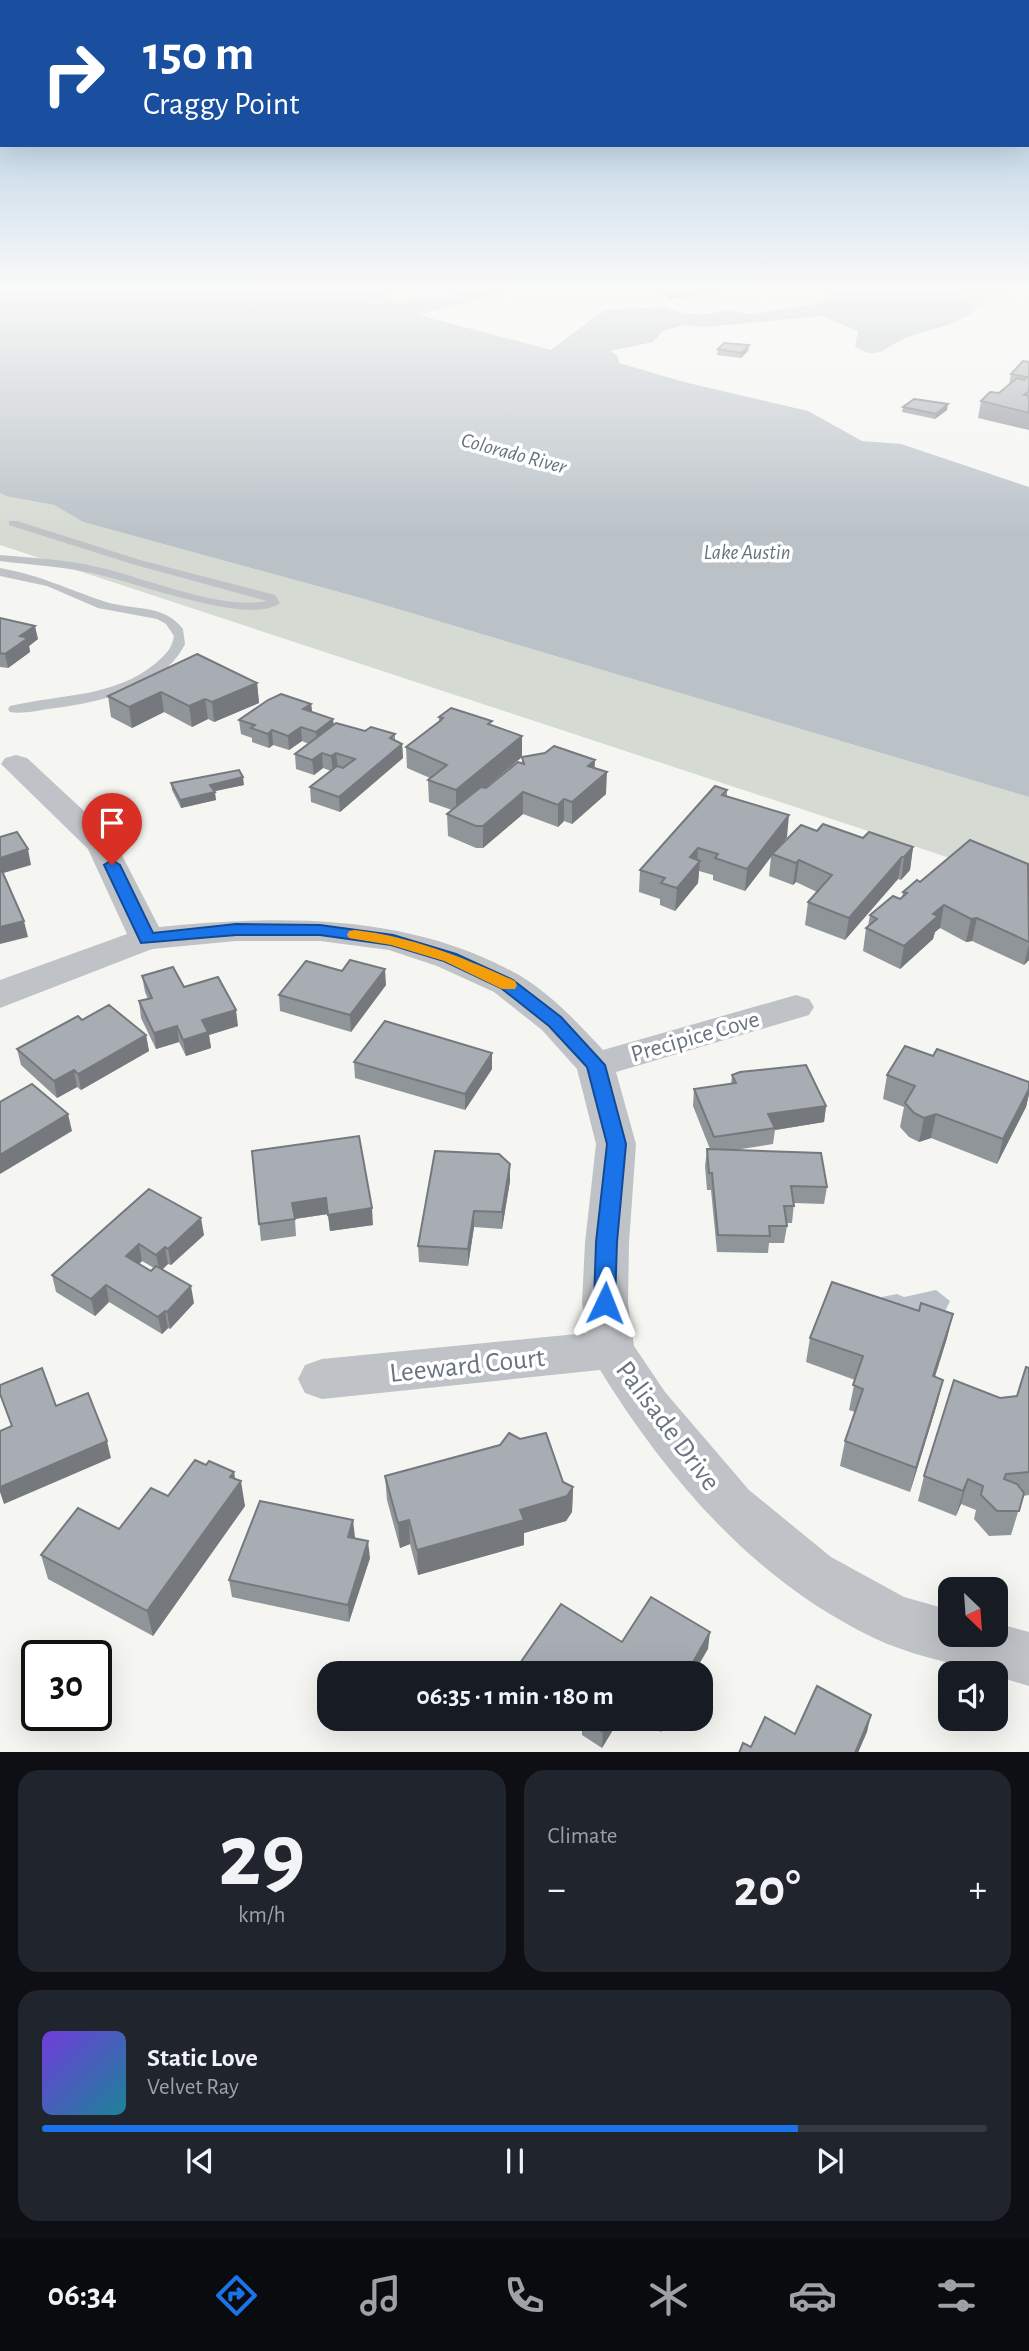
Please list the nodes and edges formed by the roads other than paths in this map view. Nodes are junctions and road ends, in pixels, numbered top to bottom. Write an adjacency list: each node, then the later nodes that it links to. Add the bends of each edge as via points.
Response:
1 (13, 523): 2 (lane, via 136,562 250,591 274,603 232,605 94,569)
2 (0, 558)
3 (0, 572): 4 (lane, via 64,588 103,606 149,613 178,629 181,640 161,666 112,691 64,704)
4 (15, 709)
5 (16, 764): 6 (street, via 102,845)
6 (147, 939): 7 (street, Palisade Drive); 9 (street, Palisade Drive, via 236,930 320,930 393,940 450,958 507,984 555,1021)
7 (0, 996)
8 (796, 1007): 9 (street, Precipice Cove)
9 (595, 1065): 10 (street, Palisade Drive, via 616,1144 605,1303)
10 (612, 1350): 11 (street, Leeward Court); 12 (street, Palisade Drive, via 649,1406 731,1506 812,1574 893,1620)
11 (323, 1379)
12 (1029, 1659)

